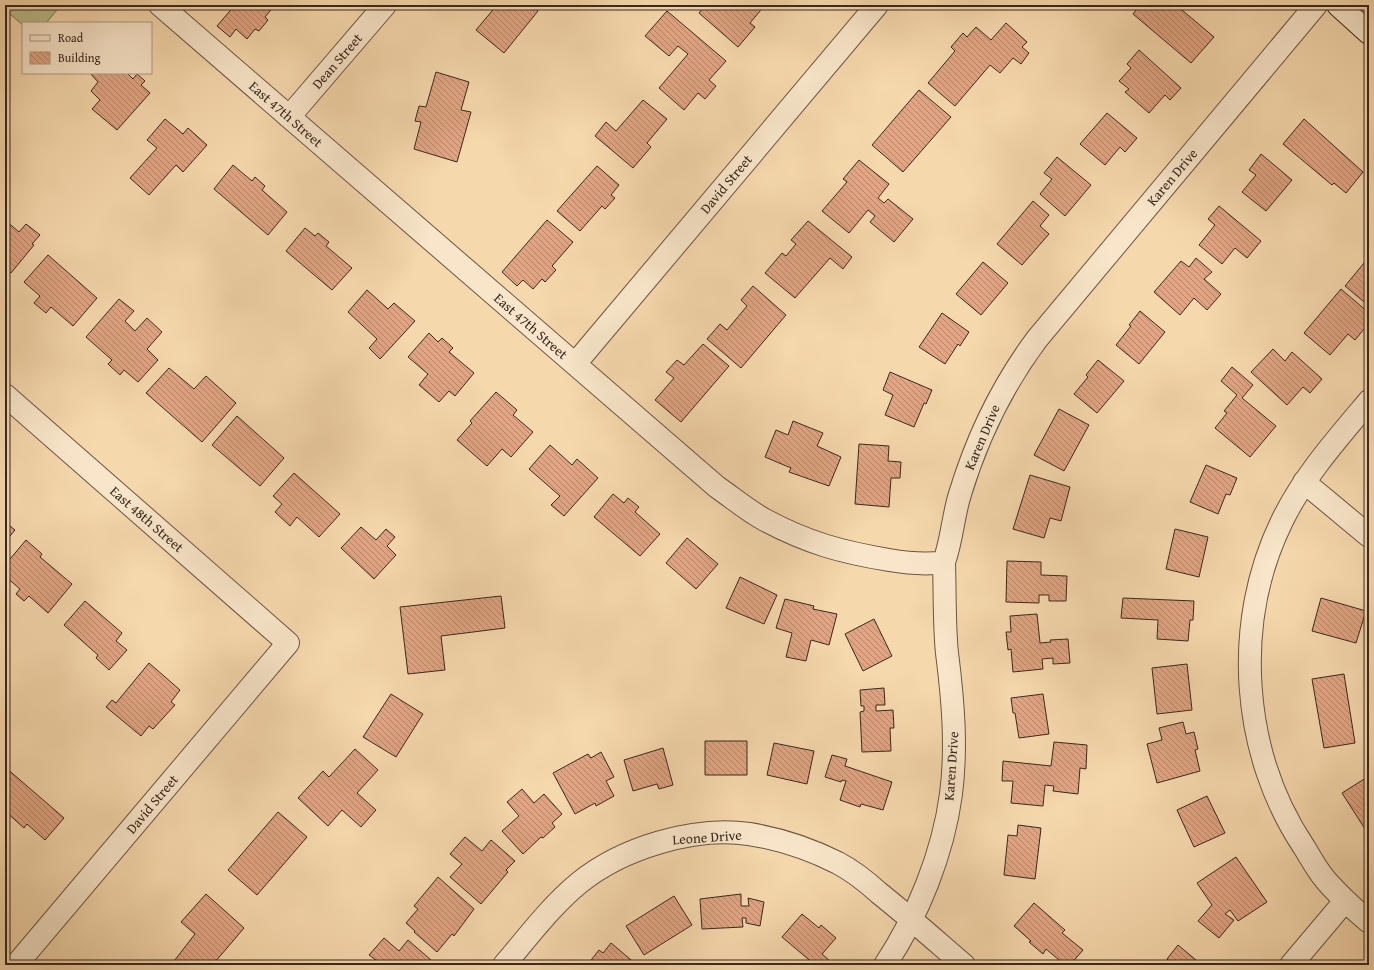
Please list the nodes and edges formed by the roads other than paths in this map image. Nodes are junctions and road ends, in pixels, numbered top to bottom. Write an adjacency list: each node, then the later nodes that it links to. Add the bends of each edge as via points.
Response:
1 (160, 5): 7 (street, East 47th Street)
2 (385, 5): 7 (street, Dean Street)
3 (877, 5): 8 (street, David Street)
4 (1316, 5): 13 (street, Karen Drive, via 1051,322 1017,368 989,418 970,461 956,506)
5 (1338, 5): 6 (street)
6 (1369, 33)
7 (289, 117): 8 (street, East 47th Street)
8 (575, 364): 13 (street, East 47th Street, via 717,487 765,520 818,545 853,554 899,562)
9 (5, 395): 14 (street, East 48th Street)
10 (1369, 401): 11 (street)
11 (1304, 482): 12 (street); 15 (street, via 1282,522 1260,586 1251,632 1251,688 1256,733 1277,798 1297,838 1322,876)
12 (1369, 536)
13 (944, 562): 16 (street, Karen Drive, via 947,652 954,723 951,795 939,849)
14 (288, 643): 19 (street, David Street)
15 (1345, 901): 17 (street); 23 (street)
16 (911, 918): 20 (street, Leone Drive, via 858,876 806,848 749,834 684,836 640,849 609,863 586,878 554,906); 21 (street, Karen Drive); 22 (street, Leone Drive)
17 (1369, 922)
18 (5, 956): 19 (street)
19 (16, 965)
20 (504, 965)
21 (885, 965)
22 (964, 965)
23 (1291, 965)

